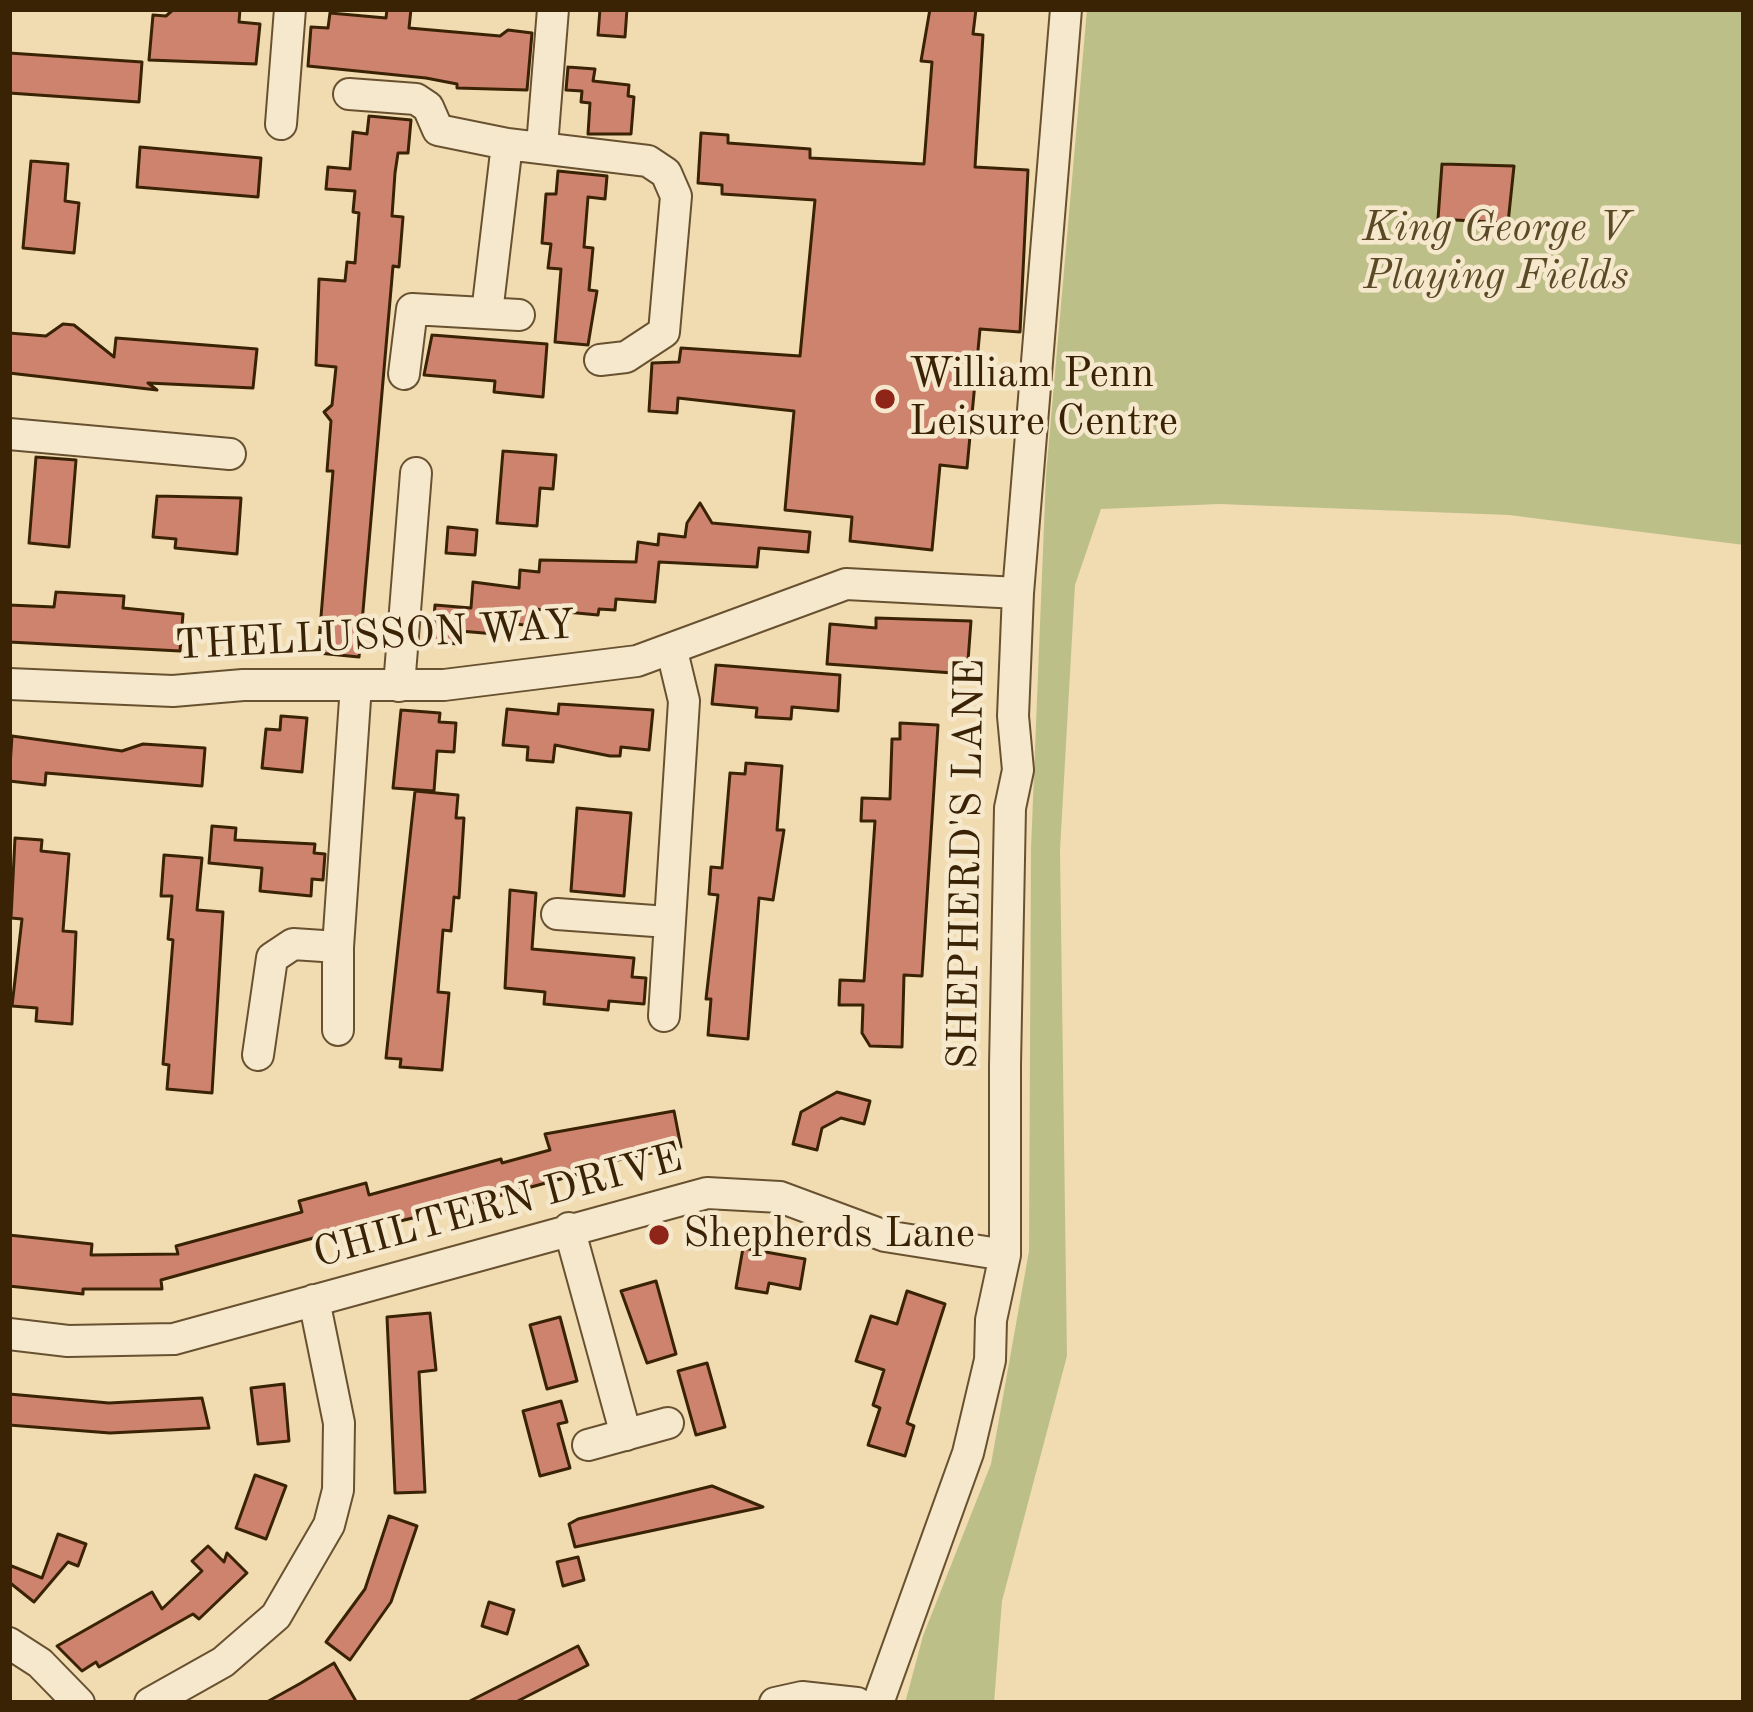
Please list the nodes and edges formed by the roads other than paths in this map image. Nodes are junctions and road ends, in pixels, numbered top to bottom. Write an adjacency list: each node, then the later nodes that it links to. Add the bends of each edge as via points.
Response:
1 (290, 9): 5 (street)
2 (553, 9): 7 (street)
3 (1066, 9): 15 (street, SHEPHERD'S LANE)
4 (349, 94): 6 (street, via 416,99 438,130)
5 (281, 124)
6 (507, 144): 7 (street); 8 (street)
7 (542, 146): 10 (street, via 648,160 673,184 664,332 626,357)
8 (487, 313): 9 (street); 11 (street, via 412,309)
9 (519, 315)
10 (600, 360)
11 (404, 374)
12 (9, 434): 13 (street)
13 (230, 454)
14 (416, 473): 19 (street)
15 (1018, 593): 16 (street, THELLUSSON WAY, via 846,584); 27 (street, SHEPHERD'S LANE)
16 (672, 651): 19 (street, THELLUSSON WAY, via 588,670); 21 (street, via 684,701)
17 (9, 684): 18 (street, THELLUSSON WAY, via 173,691)
18 (356, 686): 19 (street, THELLUSSON WAY); 22 (street)
19 (399, 686)
20 (557, 914): 21 (street)
21 (668, 922): 23 (street)
22 (338, 946): 24 (street); 25 (street, via 293,944 272,958)
23 (664, 1016)
24 (338, 1030)
25 (258, 1055)
26 (569, 1228): 27 (street, CHILTERN DRIVE, via 669,1200 748,1192 822,1208 885,1236); 28 (street, CHILTERN DRIVE); 31 (street)
27 (1005, 1255): 38 (street, SHEPHERD'S LANE, via 968,1453)
28 (314, 1300): 29 (street, CHILTERN DRIVE, via 174,1339); 35 (street, via 339,1423 329,1526 276,1616 223,1662)
29 (9, 1334)
30 (668, 1423): 31 (street)
31 (626, 1435): 32 (street)
32 (588, 1445)
33 (9, 1643): 34 (street)
34 (79, 1703)
35 (150, 1703)
36 (775, 1703): 37 (street)
37 (856, 1703)
38 (878, 1703)

